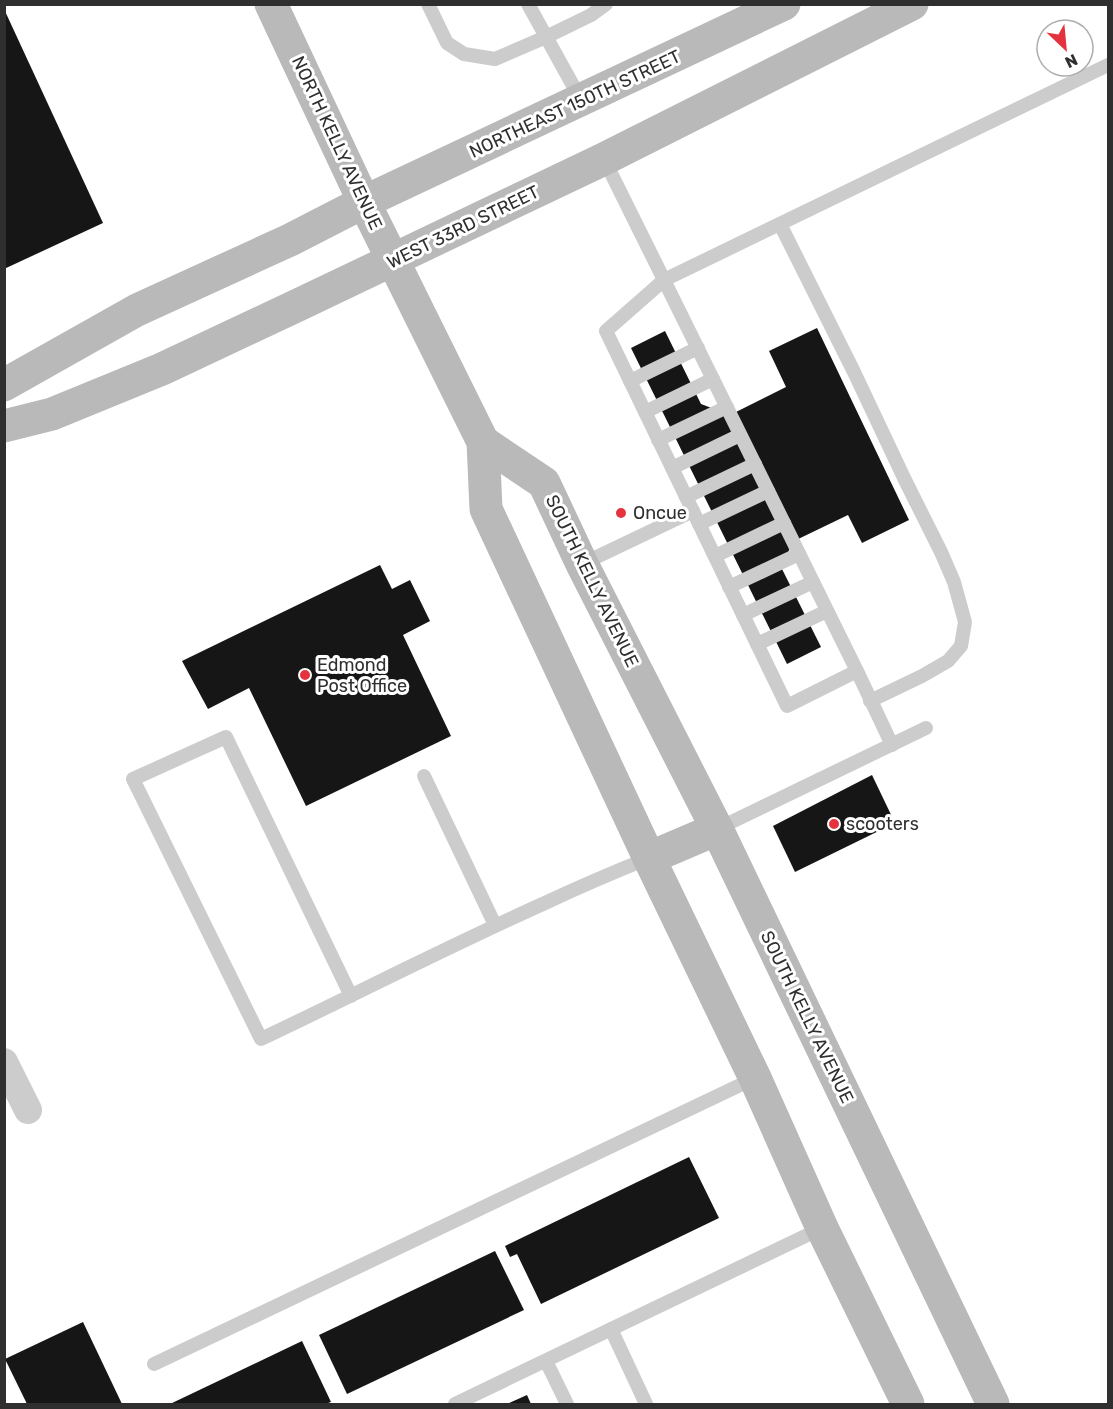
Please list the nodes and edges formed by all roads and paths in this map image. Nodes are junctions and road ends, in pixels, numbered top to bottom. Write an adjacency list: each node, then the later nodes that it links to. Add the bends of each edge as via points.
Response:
1 (271, 4): 12 (main road, NORTH KELLY AVENUE)
2 (428, 4): 8 (lane, via 447,43 465,54 495,59)
3 (528, 4): 8 (lane)
4 (606, 4): 7 (lane)
5 (784, 4): 10 (main road, NORTHEAST 150TH STREET)
6 (912, 4): 11 (main road, WEST 33RD STREET)
7 (589, 10): 8 (lane)
8 (546, 37): 10 (lane)
9 (1108, 65): 13 (lane)
10 (581, 100): 12 (main road, NORTHEAST 150TH STREET)
11 (604, 159): 14 (main road, WEST 33RD STREET); 15 (lane)
12 (364, 202): 14 (main road, NORTH KELLY AVENUE); 19 (main road, via 137,310)
13 (780, 224): 15 (lane); 42 (lane, via 941,552 965,622 961,646 948,661)
14 (393, 260): 22 (main road, WEST 33RD STREET, via 162,369 52,414); 25 (main road, NORTH KELLY AVENUE)
15 (664, 280): 16 (lane); 18 (lane, via 606,331)
16 (698, 348): 17 (lane); 18 (lane)
17 (713, 379): 20 (lane); 21 (lane)
18 (630, 381): 21 (lane)
19 (4, 385)
20 (727, 407): 23 (lane); 24 (lane)
21 (645, 412): 24 (lane)
22 (4, 426)
23 (740, 435): 26 (lane); 27 (lane)
24 (658, 440): 27 (lane)
25 (483, 441): 35 (main road, SOUTH KELLY AVENUE, via 544,483); 47 (main road, via 486,509)
26 (755, 464): 28 (lane); 29 (lane)
27 (672, 468): 29 (lane)
28 (768, 492): 31 (lane); 32 (lane)
29 (686, 497): 30 (lane)
30 (693, 511): 32 (lane); 35 (lane)
31 (784, 523): 33 (lane); 34 (lane)
32 (699, 524): 34 (lane)
33 (799, 554): 36 (lane); 37 (lane)
34 (715, 556): 37 (lane)
35 (582, 564): 46 (main road, SOUTH KELLY AVENUE)
36 (813, 582): 38 (lane); 39 (lane)
37 (729, 587): 39 (lane)
38 (827, 610): 40 (lane); 41 (lane)
39 (743, 615): 40 (lane)
40 (757, 644): 41 (lane, via 787,706)
41 (857, 671): 42 (lane)
42 (870, 701): 44 (lane)
43 (926, 728): 44 (lane)
44 (892, 745): 46 (lane)
45 (423, 776): 48 (lane)
46 (717, 829): 47 (main road); 61 (main road, SOUTH KELLY AVENUE)
47 (649, 858): 48 (lane); 51 (main road)
48 (495, 925): 49 (lane)
49 (351, 996): 49 (lane, via 261,1039 133,779 226,737)
50 (4, 1062): 52 (street)
51 (755, 1078): 53 (main road); 56 (lane)
52 (28, 1110)
53 (822, 1228): 54 (lane); 60 (main road)
54 (611, 1329): 55 (lane); 59 (lane)
55 (546, 1361): 57 (lane); 58 (lane)
56 (154, 1364)
57 (455, 1404)
58 (567, 1404)
59 (646, 1404)
60 (908, 1404)
61 (993, 1404)

